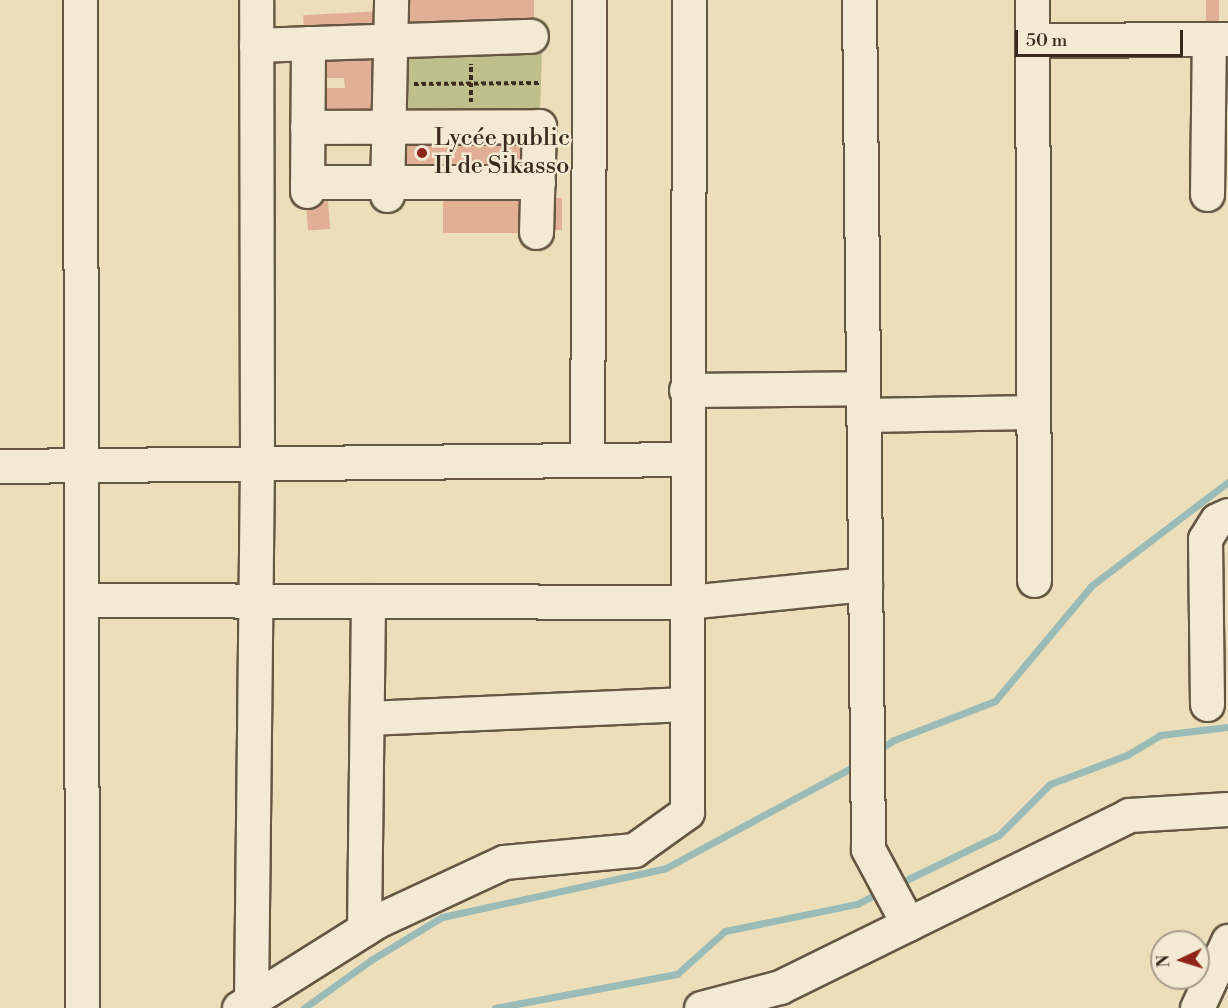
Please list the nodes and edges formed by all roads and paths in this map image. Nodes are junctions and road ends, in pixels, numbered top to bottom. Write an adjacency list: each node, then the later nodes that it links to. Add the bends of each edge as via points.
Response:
1 (80, 0): 31 (street)
2 (256, 0): 14 (street)
3 (391, 0): 11 (street)
4 (589, 0): 28 (street)
5 (689, 0): 25 (street)
6 (859, 0): 26 (street)
7 (1032, 0): 12 (street)
8 (531, 36): 9 (street)
9 (471, 38): 11 (street); 17 (path)
10 (1218, 39): 12 (street); 23 (street)
11 (390, 40): 13 (street); 16 (street)
12 (1032, 40): 27 (street)
13 (308, 43): 14 (street); 19 (street)
14 (256, 45): 32 (street)
15 (541, 83): 17 (path)
16 (389, 84): 17 (path); 20 (street)
17 (471, 84): 18 (path)
18 (471, 126): 20 (street); 21 (street, via 540,126)
19 (307, 127): 20 (street); 22 (street, via 307,187)
20 (389, 127): 22 (street)
21 (538, 182): 22 (street); 24 (street)
22 (388, 188)
23 (1207, 194)
24 (536, 232)
25 (686, 390): 26 (street); 29 (street)
26 (863, 401): 27 (street); 35 (street)
27 (1033, 412): 34 (street)
28 (586, 458): 29 (street); 32 (street)
29 (688, 459): 39 (street)
30 (0, 466): 31 (street)
31 (81, 466): 32 (street); 36 (street)
32 (257, 466): 37 (street)
33 (1228, 515): 41 (street, via 1217,520 1205,539)
34 (1034, 580)
35 (866, 584): 39 (street); 44 (street, via 868,849)
36 (81, 600): 37 (street); 48 (street)
37 (256, 601): 38 (street); 47 (street)
38 (368, 601): 39 (street); 42 (street)
39 (688, 602): 40 (street)
40 (687, 704): 42 (street); 45 (street, via 687,812 634,850 504,862)
41 (1207, 704)
42 (367, 718): 45 (street)
43 (1228, 809): 44 (street, via 1129,815)
44 (896, 900): 49 (street, via 780,987)
45 (364, 929): 47 (street)
46 (1228, 941): 50 (street)
47 (245, 1004)
48 (82, 1008)
49 (701, 1008)
50 (1197, 1008)

